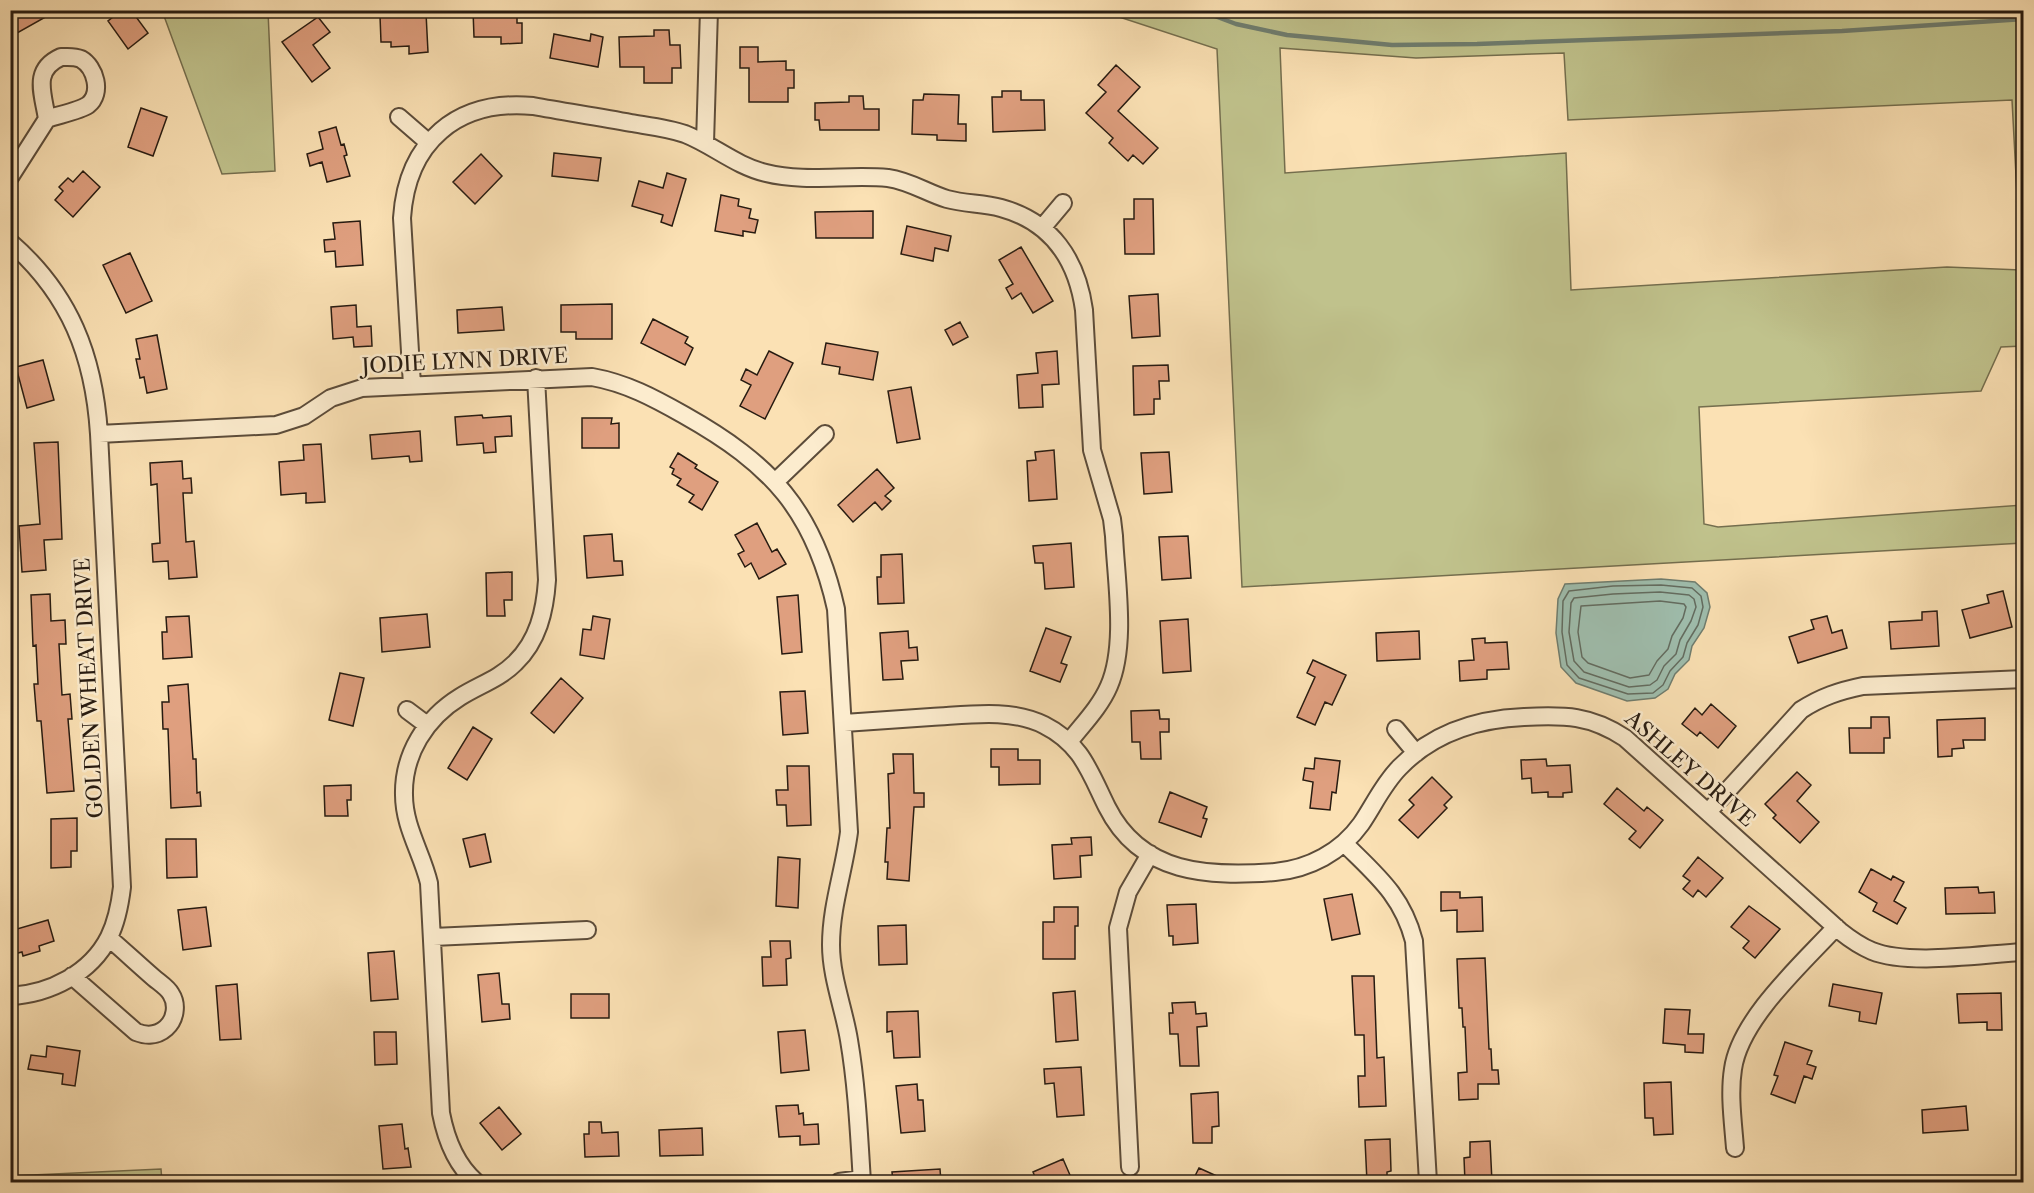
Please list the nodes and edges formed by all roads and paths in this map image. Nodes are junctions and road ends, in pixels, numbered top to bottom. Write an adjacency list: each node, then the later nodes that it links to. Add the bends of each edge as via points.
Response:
1 (708, 10): 4 (street)
2 (399, 117): 5 (street)
3 (46, 119): 6 (street)
4 (705, 143): 5 (street, via 673,131 514,104 474,111 456,120); 8 (street, via 764,173 887,178 907,182 945,199 1019,214)
5 (429, 144): 11 (street, via 408,179 402,218)
6 (10, 177)
7 (1063, 203): 8 (street)
8 (1042, 228): 20 (street, via 1065,253 1081,290 1092,450 1114,536 1119,641 1116,668 1099,705)
9 (10, 242): 12 (street, GOLDEN WHEAT DRIVE, via 44,276 84,346 92,375)
10 (536, 378): 11 (street, JODIE LYNN DRIVE); 14 (street, JODIE LYNN DRIVE, via 592,377 641,391 738,448); 18 (street, via 546,604 538,629 516,663 446,706)
11 (412, 385): 12 (street, JODIE LYNN DRIVE, via 343,393 304,416 276,425)
12 (99, 434): 28 (street, GOLDEN WHEAT DRIVE, via 122,887)
13 (825, 434): 14 (street)
14 (775, 482): 17 (street, JODIE LYNN DRIVE, via 806,525 829,580 836,609)
15 (2024, 679): 22 (street, via 1863,686 1838,691 1801,711)
16 (407, 710): 18 (street)
17 (844, 723): 20 (street, ASHLEY DRIVE, via 1011,715 1044,725); 34 (street, JODIE LYNN DRIVE, via 849,832 833,911 831,946 854,1075)
18 (427, 725): 27 (street, via 410,755 404,794 408,824 429,883)
19 (1396, 729): 21 (street)
20 (1069, 742): 24 (street, ASHLEY DRIVE, via 1090,768 1120,827)
21 (1416, 753): 22 (street, ASHLEY DRIVE, via 1455,730 1479,722 1548,716 1590,719 1626,738); 23 (street, ASHLEY DRIVE, via 1383,787)
22 (1707, 812): 25 (street, ASHLEY DRIVE)
23 (1344, 843): 24 (street, ASHLEY DRIVE, via 1316,862 1276,872 1192,872); 37 (street, via 1389,889 1408,920 1414,941)
24 (1150, 854): 33 (street, via 1128,892 1118,928)
25 (1836, 927): 29 (street, ASHLEY DRIVE, via 1855,942 1892,957); 32 (street, via 1759,1012 1742,1038 1731,1088)
26 (587, 930): 27 (street)
27 (433, 937): 35 (street, via 441,1113 452,1151)
28 (109, 938): 30 (street, via 87,965); 30 (street, via 170,992 175,1005 171,1024 154,1034 136,1032)
29 (2024, 951)
30 (72, 976): 31 (street, via 41,992)
31 (10, 996)
32 (1735, 1148)
33 (1130, 1167)
34 (862, 1181): 36 (street)
35 (476, 1182)
36 (839, 1182)
37 (1428, 1182)

